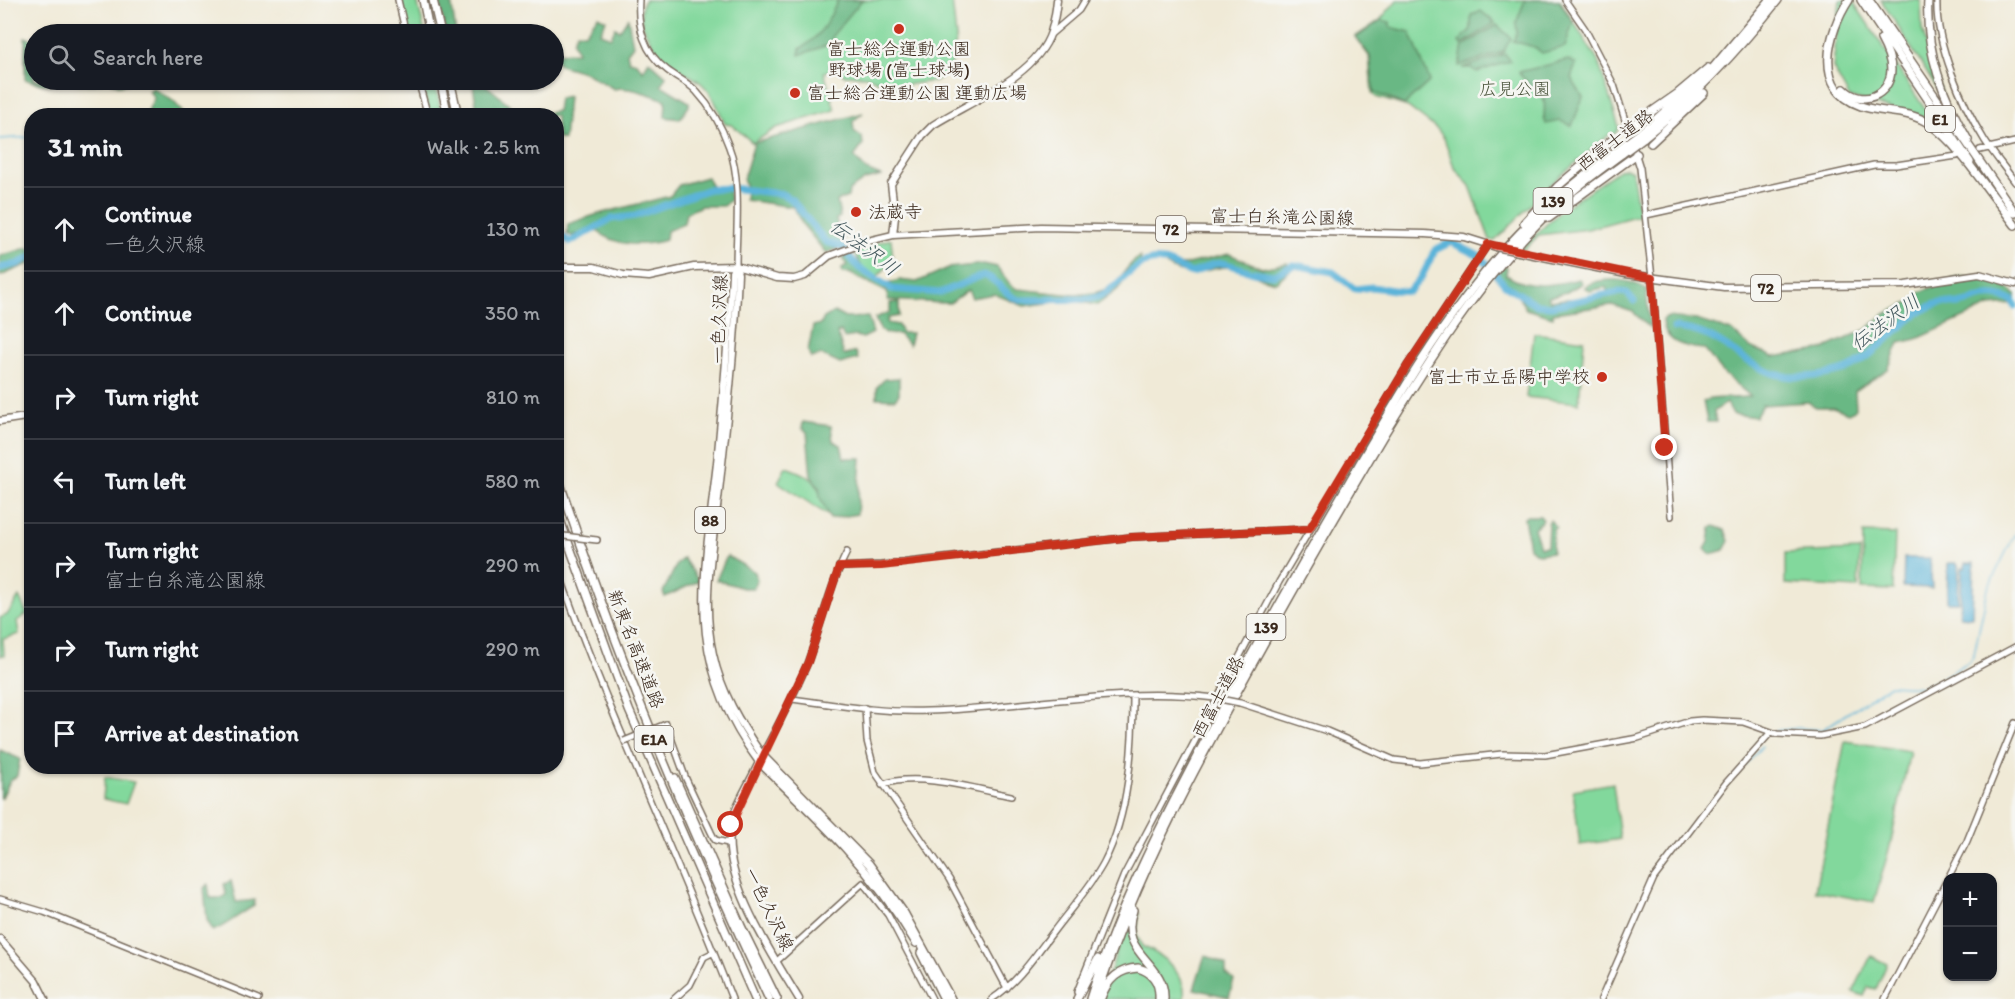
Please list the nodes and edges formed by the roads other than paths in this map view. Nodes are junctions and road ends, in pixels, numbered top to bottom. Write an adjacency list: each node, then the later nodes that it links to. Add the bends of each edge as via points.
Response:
1 (398, 0): 15 (street)
2 (423, 0): 16 (highway)
3 (433, 0): 17 (highway)
4 (639, 0): 45 (street, via 638,20 650,51 667,70 694,89 730,147 735,178)
5 (1057, 0): 19 (main road)
6 (1085, 0): 19 (street)
7 (1565, 0): 27 (street, via 1601,56)
8 (1770, 0): 18 (highway, 西富士道路 / 139)
9 (1778, 0): 20 (highway, 西富士道路 / 139)
10 (1849, 0): 38 (highway, via 1836,22 1828,50 1832,77 1841,93 1861,106 1901,112 1930,125)
11 (1928, 0): 38 (highway, via 1932,51 1945,95)
12 (1937, 0): 32 (street, via 1937,18 1948,58 1968,110)
13 (1859, 1): 13 (highway, via 1840,23 1831,58 1842,87 1865,99 1885,89 1891,69 1883,43); 14 (highway, E1)
14 (1870, 6): 38 (highway, E1)
15 (404, 24)
16 (428, 24)
17 (439, 24)
18 (1745, 32): 27 (highway, via 1677,94); 28 (highway, 西富士道路 / 139, via 1691,91)
19 (1051, 34): 41 (main road, via 1021,71 933,125 922,136 891,184)
20 (1721, 69): 28 (highway, 西富士道路 / 139, via 1687,102); 31 (highway, via 1697,100)
21 (421, 90): 24 (street)
22 (442, 90): 25 (highway)
23 (452, 90): 26 (highway)
24 (426, 108)
25 (446, 108)
26 (456, 108)
27 (1628, 128): 35 (street)
28 (1641, 135): 33 (highway, 西富士道路 / 139, bridge)
29 (1612, 140): 43 (highway, via 1545,199)
30 (2015, 142): 32 (street)
31 (1651, 143)
32 (1989, 148): 34 (street); 37 (street)
33 (1622, 150): 43 (highway, 西富士道路 / 139, via 1555,199); 44 (highway, 西富士道路 / 139)
34 (1980, 150)
35 (1637, 154): 39 (street); 44 (highway, via 1553,214)
36 (1957, 156): 39 (street, via 1874,165)
37 (2015, 182)
38 (2013, 213): 40 (highway, E1)
39 (1646, 215): 47 (street)
40 (2015, 225)
41 (893, 236): 42 (main road, 富士白糸滝公園線 / 72, via 1052,228 1425,234 1464,237); 45 (main road, 富士白糸滝公園線 / 72, via 829,256 805,276 794,279 777,279)
42 (1488, 244): 47 (main road, 富士白糸滝公園線 / 72, bridge); 53 (street, via 1407,366)
43 (1507, 247): 44 (highway, 西富士道路 / 139)
44 (1496, 265): 73 (highway, 西富士道路 / 139, via 1434,355 1322,541)
45 (736, 266): 46 (main road, 富士白糸滝公園線 / 72, via 694,267 649,277 594,267); 69 (main road, 一色久沢線 / 88, via 736,328 711,566 709,626 722,685)
46 (564, 267)
47 (1652, 278): 48 (main road, 富士白糸滝公園線 / 72, via 1764,288 1916,285 1979,274); 52 (street)
48 (2015, 284)
49 (24, 417): 50 (main road)
50 (0, 421)
51 (564, 494): 61 (highway, 新東名高速道路 / E1A)
52 (1671, 516)
53 (1309, 529): 58 (street, via 1132,537 881,566); 63 (street)
54 (564, 531): 86 (highway, 新東名高速道路 / E1A, via 629,710)
55 (564, 535): 56 (street, bridge)
56 (597, 540)
57 (847, 552): 58 (street)
58 (839, 567): 64 (street)
59 (564, 585): 68 (street)
60 (2015, 648): 67 (street, via 1865,727 1820,736)
61 (627, 671): 87 (highway, 新東名高速道路 / E1A, via 683,811); 88 (highway)
62 (1133, 696): 63 (street); 65 (street, via 926,711); 80 (street, via 1128,780 1104,862)
63 (1215, 698): 67 (street, bridge, via 1327,731 1394,760 1420,763 1502,753 1545,755 1638,738 1690,721 1743,722); 81 (street, via 1116,893)
64 (792, 699): 65 (street); 69 (street)
65 (865, 708): 70 (street, via 867,741)
66 (2015, 723): 74 (street)
67 (1773, 733): 99 (street, via 1726,783 1654,878)
68 (624, 741): 72 (street, bridge, via 666,724 715,840); 78 (street)
69 (761, 758): 72 (main road, 一色久沢線, via 736,809); 91 (highway, via 850,850 883,891); 92 (highway, via 869,864 904,913)
70 (882, 785): 71 (street, via 896,779 921,781); 80 (street, via 949,879)
71 (1011, 796)
72 (728, 843): 79 (main road, 一色久沢線, via 735,880)
73 (1152, 850): 81 (highway, via 1112,926 1092,975); 94 (highway, 西富士道路 / 139, via 1116,924); 95 (highway, 西富士道路 / 139); 98 (highway, via 1129,931 1139,954 1161,980)
74 (1951, 873)
75 (1943, 888): 100 (street)
76 (0, 899): 83 (street, via 44,912)
77 (0, 939): 82 (main road, via 36,981)
78 (714, 952): 84 (street, via 704,957 690,985); 85 (street)
79 (777, 961): 89 (main road, 一色久沢線); 90 (street, via 863,883 888,915)
80 (1007, 988): 93 (street)
81 (1077, 995)
82 (45, 999)
83 (259, 999)
84 (674, 999)
85 (732, 999)
86 (755, 999)
87 (769, 999)
88 (777, 999)
89 (799, 999)
90 (932, 999)
91 (944, 999)
92 (951, 999)
93 (992, 999)
94 (1090, 999)
95 (1096, 999)
96 (1101, 999): 97 (highway, via 1117,974 1138,968 1153,976)
97 (1159, 999)
98 (1164, 999)
99 (1601, 999)
100 (1885, 999)

